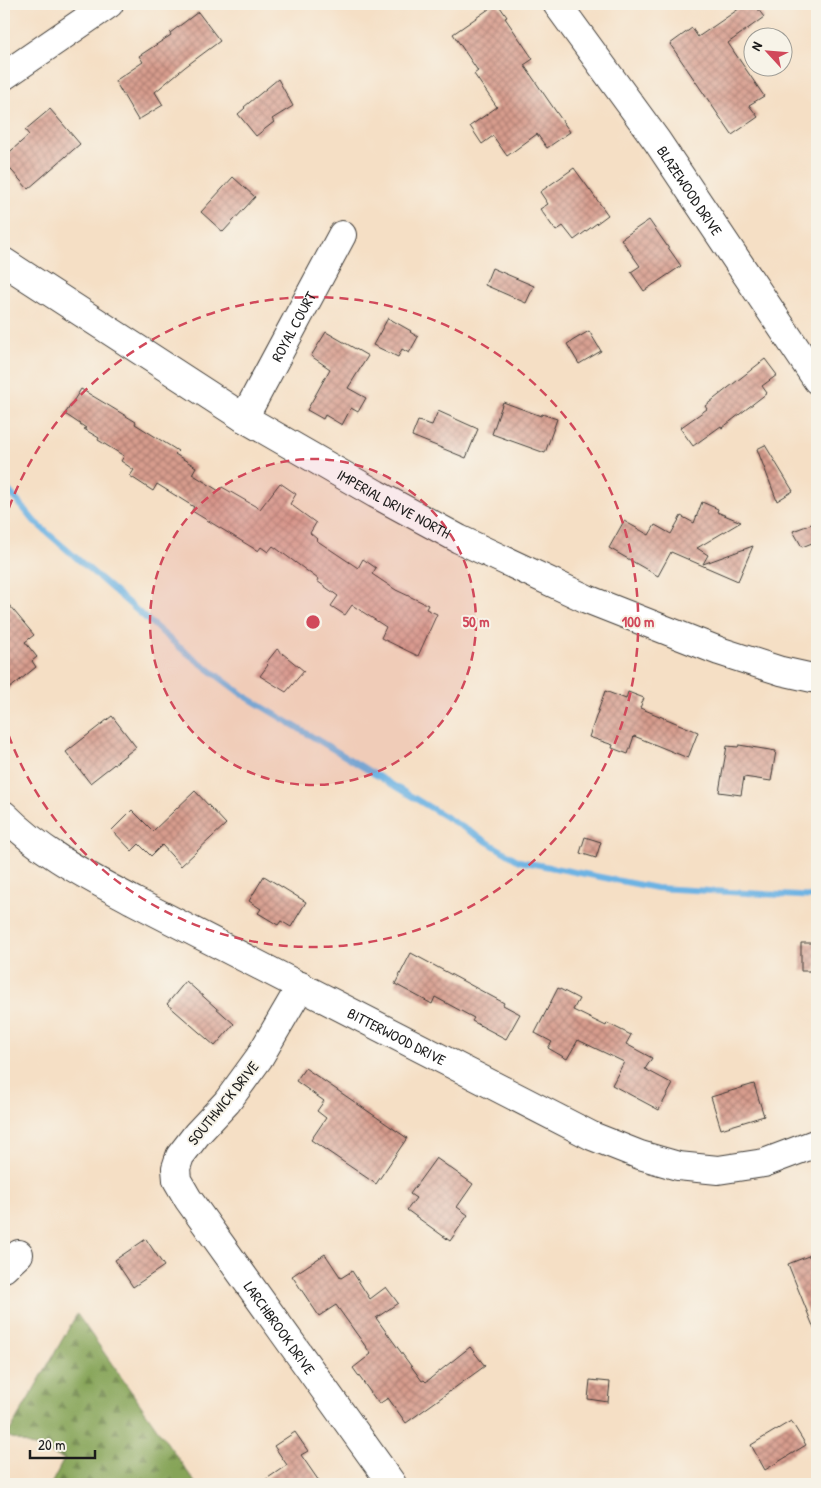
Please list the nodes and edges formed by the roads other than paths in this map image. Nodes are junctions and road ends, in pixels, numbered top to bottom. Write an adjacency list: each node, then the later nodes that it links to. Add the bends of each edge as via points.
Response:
1 (109, 4): 3 (street)
2 (557, 4): 6 (street, BLAZEWOOD DRIVE, via 657,141)
3 (4, 76)
4 (342, 235): 7 (street, ROYAL COURT)
5 (4, 262): 7 (street, IMPERIAL DRIVE NORTH)
6 (817, 380)
7 (244, 418): 8 (street, IMPERIAL DRIVE NORTH, via 459,539 587,599 719,651)
8 (817, 679)
9 (4, 815): 10 (street, BITTERWOOD DRIVE, via 21,832 60,860)
10 (301, 986): 11 (street, BITTERWOOD DRIVE, via 592,1136 640,1155 678,1166 718,1170 764,1163); 12 (street, SOUTHWICK DRIVE, via 259,1058 227,1102 180,1156)
11 (817, 1143)
12 (176, 1168): 13 (street, LARCHBROOK DRIVE, via 177,1180 188,1199)
13 (392, 1484)

